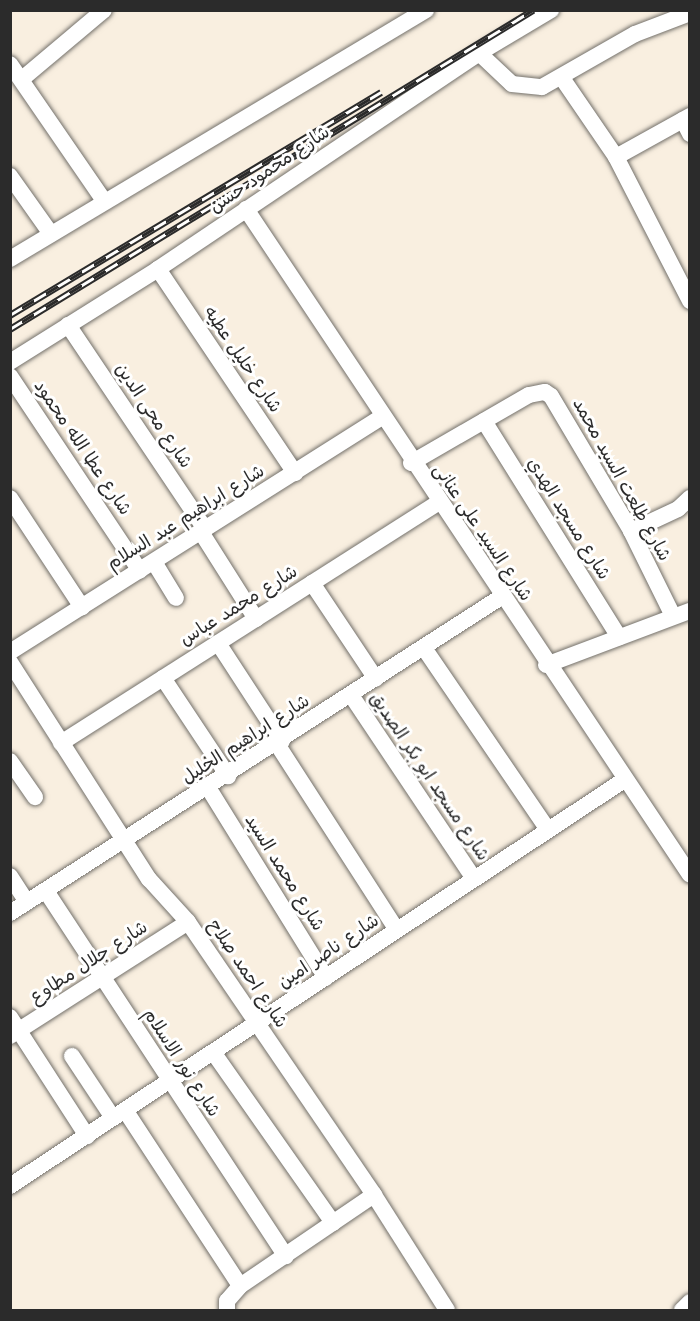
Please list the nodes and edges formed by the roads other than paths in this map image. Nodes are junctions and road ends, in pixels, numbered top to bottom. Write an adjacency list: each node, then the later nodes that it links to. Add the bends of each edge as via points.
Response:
1 (104, 10): 8 (street)
2 (426, 10): 12 (street)
3 (551, 10): 5 (street, شارع محمود حسن)
4 (690, 13): 7 (street, via 635,34)
5 (479, 53): 7 (street, via 512,84 542,87); 13 (street, شارع محمود حسن)
6 (10, 64): 8 (street)
7 (562, 78): 10 (street)
8 (22, 80): 12 (street)
9 (687, 123): 10 (street)
10 (616, 157): 17 (street)
11 (10, 176): 14 (street)
12 (104, 201): 14 (street)
13 (246, 209): 16 (street, شارع محمود حسن); 21 (street, شارع السيد على عنانى)
14 (51, 234): 15 (street)
15 (10, 259)
16 (158, 269): 18 (street, شارع محمود حسن); 24 (street, شارع خليل عطيه)
17 (690, 301)
18 (68, 326): 19 (street, شارع محمود حسن); 28 (street, شارع محى الدين)
19 (10, 362)
20 (10, 376): 30 (street, شارع عطا الله محمود)
21 (382, 417): 23 (street, شارع السيد على عنانى); 24 (street, شارع ابراهيم عبد السلام)
22 (484, 421): 23 (street); 29 (street, شارع طلعت السيد محمد, via 537,392 551,396); 38 (street, شارع مسجد الهدي)
23 (411, 463): 26 (street, شارع السيد على عنانى)
24 (295, 473): 28 (street, شارع ابراهيم عبد السلام)
25 (10, 498): 34 (street)
26 (438, 503): 31 (street, شارع محمد عباس); 32 (street, شارع السيد على عنانى)
27 (688, 504): 29 (street)
28 (203, 531): 30 (street, شارع ابراهيم عبد السلام); 37 (street, شارع محى الدين)
29 (631, 531): 36 (street, شارع طلعت السيد محمد)
30 (147, 566): 33 (street, شارع عطا الله محمود); 34 (street, شارع ابراهيم عبد السلام)
31 (312, 583): 37 (street, شارع محمد عباس); 45 (street)
32 (501, 597): 40 (street, شارع ابراهيم الخليل); 43 (street, شارع السيد على عنانى)
33 (176, 598)
34 (82, 607): 41 (street, شارع ابراهيم عبد السلام)
35 (690, 610): 36 (street)
36 (673, 616): 38 (street)
37 (256, 619): 39 (street, شارع محمد عباس)
38 (619, 637): 43 (street)
39 (218, 643): 44 (street, شارع محمد عباس); 48 (street)
40 (424, 648): 45 (street, شارع ابراهيم الخليل); 54 (street)
41 (10, 652)
42 (10, 662): 47 (street, شارع احمد صلاح)
43 (546, 665): 51 (street, شارع السيد على عنانى)
44 (163, 678): 47 (street, شارع محمد عباس); 50 (street)
45 (376, 679): 46 (street, شارع ابراهيم الخليل)
46 (351, 695): 48 (street, شارع ابراهيم الخليل); 58 (street, شارع مسجد ابو بكر الصديق)
47 (61, 742): 55 (street, شارع احمد صلاح)
48 (280, 743): 50 (street, شارع ابراهيم الخليل); 63 (street)
49 (10, 761): 53 (street)
50 (228, 777): 52 (street, شارع ابراهيم الخليل)
51 (624, 780): 54 (street, شارع ناصر امين); 56 (street, شارع السيد على عنانى)
52 (209, 789): 55 (street, شارع ابراهيم الخليل); 65 (street, شارع محمد السيد)
53 (35, 797)
54 (548, 830): 58 (street, شارع ناصر امين)
55 (124, 841): 59 (street, شارع ابراهيم الخليل); 62 (street, شارع احمد صلاح, via 149,879)
56 (690, 875)
57 (10, 876): 60 (street)
58 (474, 879): 63 (street, شارع ناصر امين)
59 (46, 891): 60 (street, شارع ابراهيم الخليل); 64 (street, شارع نور الاسلام)
60 (27, 902): 61 (street, شارع ابراهيم الخليل)
61 (10, 913)
62 (188, 922): 64 (street, شارع جلال مطاوع); 66 (street, شارع احمد صلاح)
63 (397, 930): 65 (street, شارع ناصر امين)
64 (102, 977): 67 (street, شارع جلال مطاوع); 70 (street, شارع نور الاسلام)
65 (326, 978): 66 (street, شارع ناصر امين)
66 (256, 1024): 68 (street, شارع ناصر امين); 74 (street, شارع احمد صلاح)
67 (13, 1028): 72 (street)
68 (213, 1052): 70 (street, شارع ناصر امين); 75 (street)
69 (72, 1056): 71 (street)
70 (169, 1081): 71 (street, شارع ناصر امين); 76 (street, شارع نور الاسلام)
71 (119, 1114): 72 (street, شارع ناصر امين); 77 (street)
72 (87, 1136): 73 (street, شارع ناصر امين)
73 (13, 1180)
74 (374, 1195): 75 (street); 80 (street, شارع احمد صلاح)
75 (333, 1223): 76 (street)
76 (286, 1256): 77 (street)
77 (240, 1286): 79 (street, via 226,1301)
78 (690, 1302): 81 (street)
79 (227, 1311)
80 (447, 1311)
81 (682, 1311)

